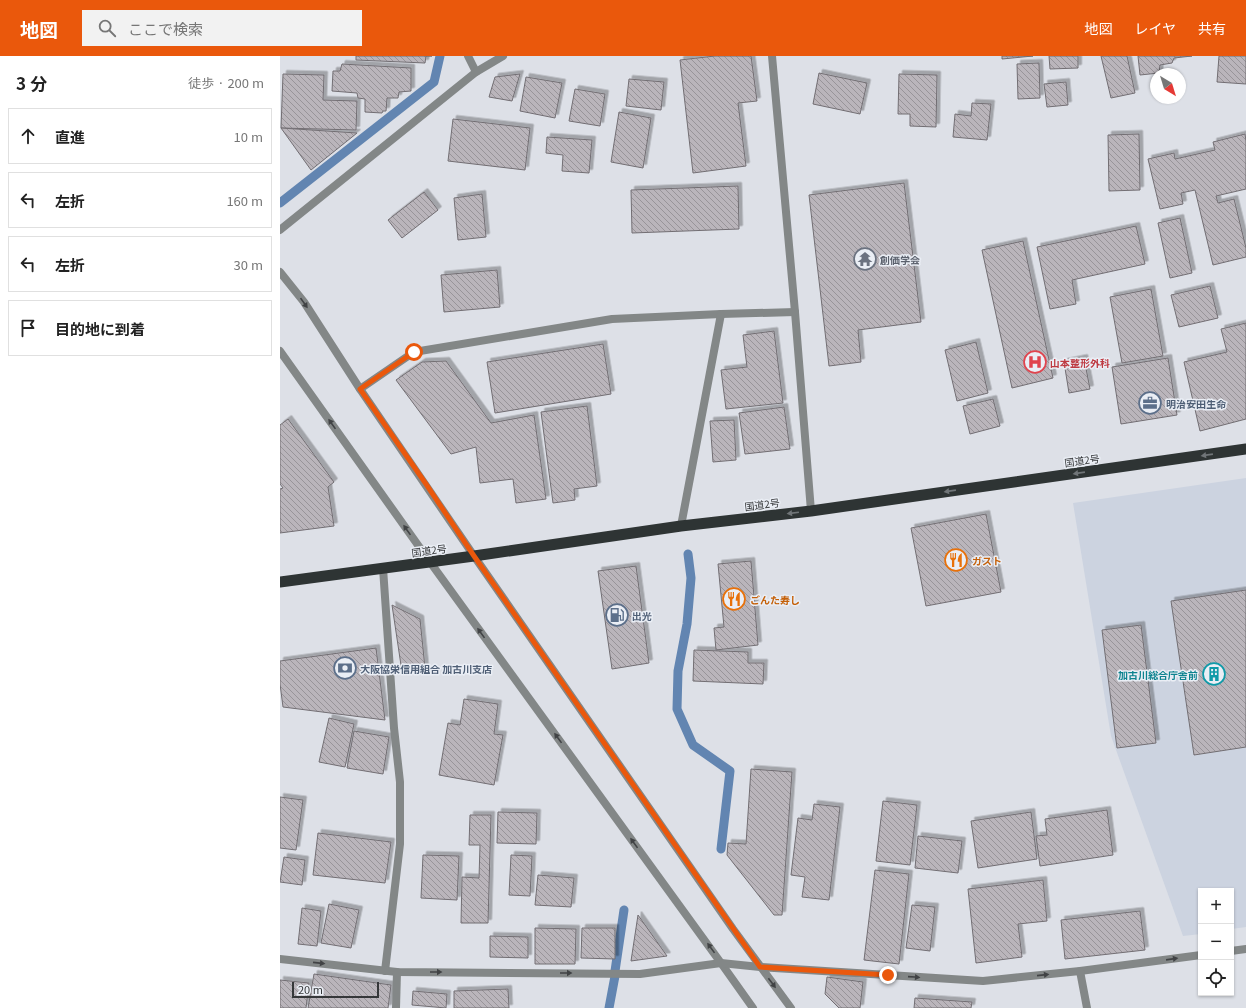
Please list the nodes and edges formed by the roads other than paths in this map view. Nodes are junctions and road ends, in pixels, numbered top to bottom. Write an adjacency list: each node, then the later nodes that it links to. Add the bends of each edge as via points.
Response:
1 (468, 56): 4 (street)
2 (503, 56): 4 (street)
3 (772, 56): 7 (street)
4 (476, 72): 5 (street)
5 (280, 230)
6 (280, 272): 10 (street, one-way to 10, via 304,302)
7 (795, 312): 8 (street); 12 (street)
8 (721, 314): 10 (street, via 612,319 414,352); 13 (street)
9 (280, 351): 15 (street, one-way to 9)
10 (360, 389): 14 (street)
11 (1246, 449): 12 (highway, 国道2号, one-way to 12)
12 (811, 511): 13 (highway, 国道2号, one-way to 13)
13 (682, 526): 14 (highway, 国道2号)
14 (474, 556): 15 (highway, 国道2号); 23 (street)
15 (430, 562): 16 (highway, 国道2号); 22 (street, one-way to 15)
16 (382, 568): 17 (highway, 国道2号); 24 (street, via 400,782 400,844)
17 (280, 582)
18 (1246, 949): 19 (street)
19 (1234, 951)
20 (1198, 955): 25 (street, one-way to 20)
21 (280, 959): 24 (street, one-way to 24)
22 (721, 963): 23 (street); 26 (street, one-way to 22, via 640,974); 28 (street)
23 (760, 967): 25 (street, one-way to 25, via 983,982); 29 (street, one-way to 29)
24 (385, 971): 26 (street)
25 (1080, 971): 30 (street)
26 (397, 972): 27 (street)
27 (396, 1008)
28 (753, 1008)
29 (791, 1008)
30 (1087, 1008)

